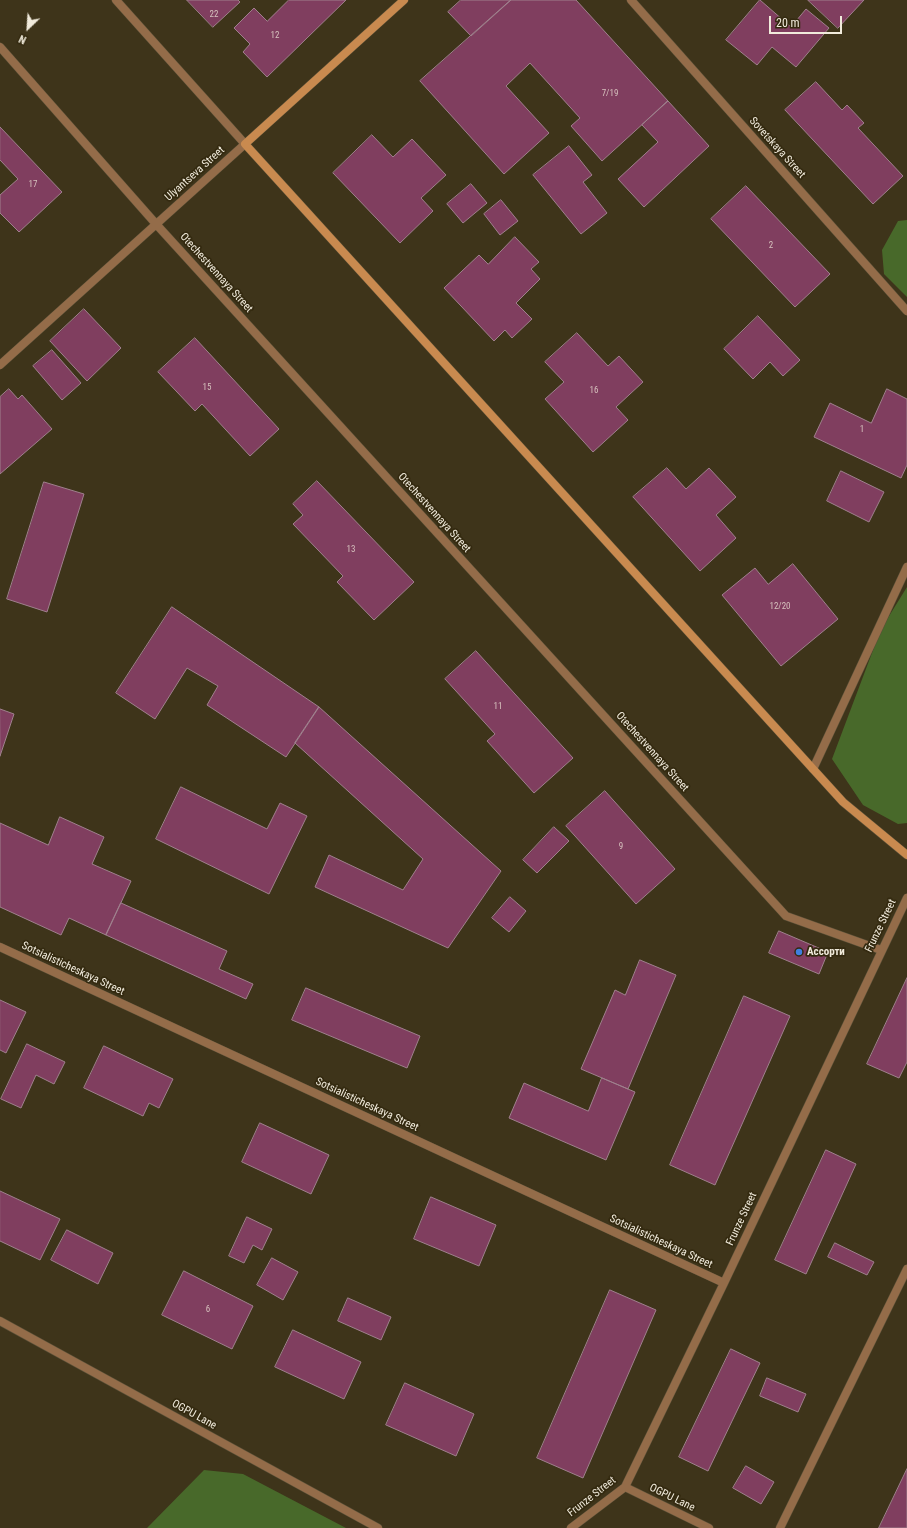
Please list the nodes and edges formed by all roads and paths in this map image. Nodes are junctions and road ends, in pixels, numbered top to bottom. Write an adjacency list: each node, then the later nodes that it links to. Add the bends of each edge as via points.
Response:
1 (116, 0): 5 (street)
2 (404, 0): 5 (street, Ulyantseva Street)
3 (631, 0): 7 (street, Sovetskaya Street)
4 (0, 47): 6 (street, Otechestvennaya Street)
5 (245, 144): 6 (street, Ulyantseva Street); 10 (street)
6 (156, 224): 8 (street, Ulyantseva Street); 14 (street, Otechestvennaya Street, via 786,916)
7 (907, 311)
8 (0, 365)
9 (907, 567): 10 (street)
10 (813, 769): 11 (street, via 843,802)
11 (907, 855)
12 (907, 898): 14 (street, Frunze Street)
13 (0, 947): 16 (street, Sotsialisticheskaya Street)
14 (881, 950): 16 (street, Frunze Street)
15 (907, 1269): 22 (street)
16 (724, 1283): 18 (street, Frunze Street)
17 (0, 1322): 19 (street, OGPU Lane)
18 (625, 1487): 20 (street, Frunze Street); 21 (street, OGPU Lane)
19 (378, 1528)
20 (571, 1528)
21 (710, 1528)
22 (780, 1528)

